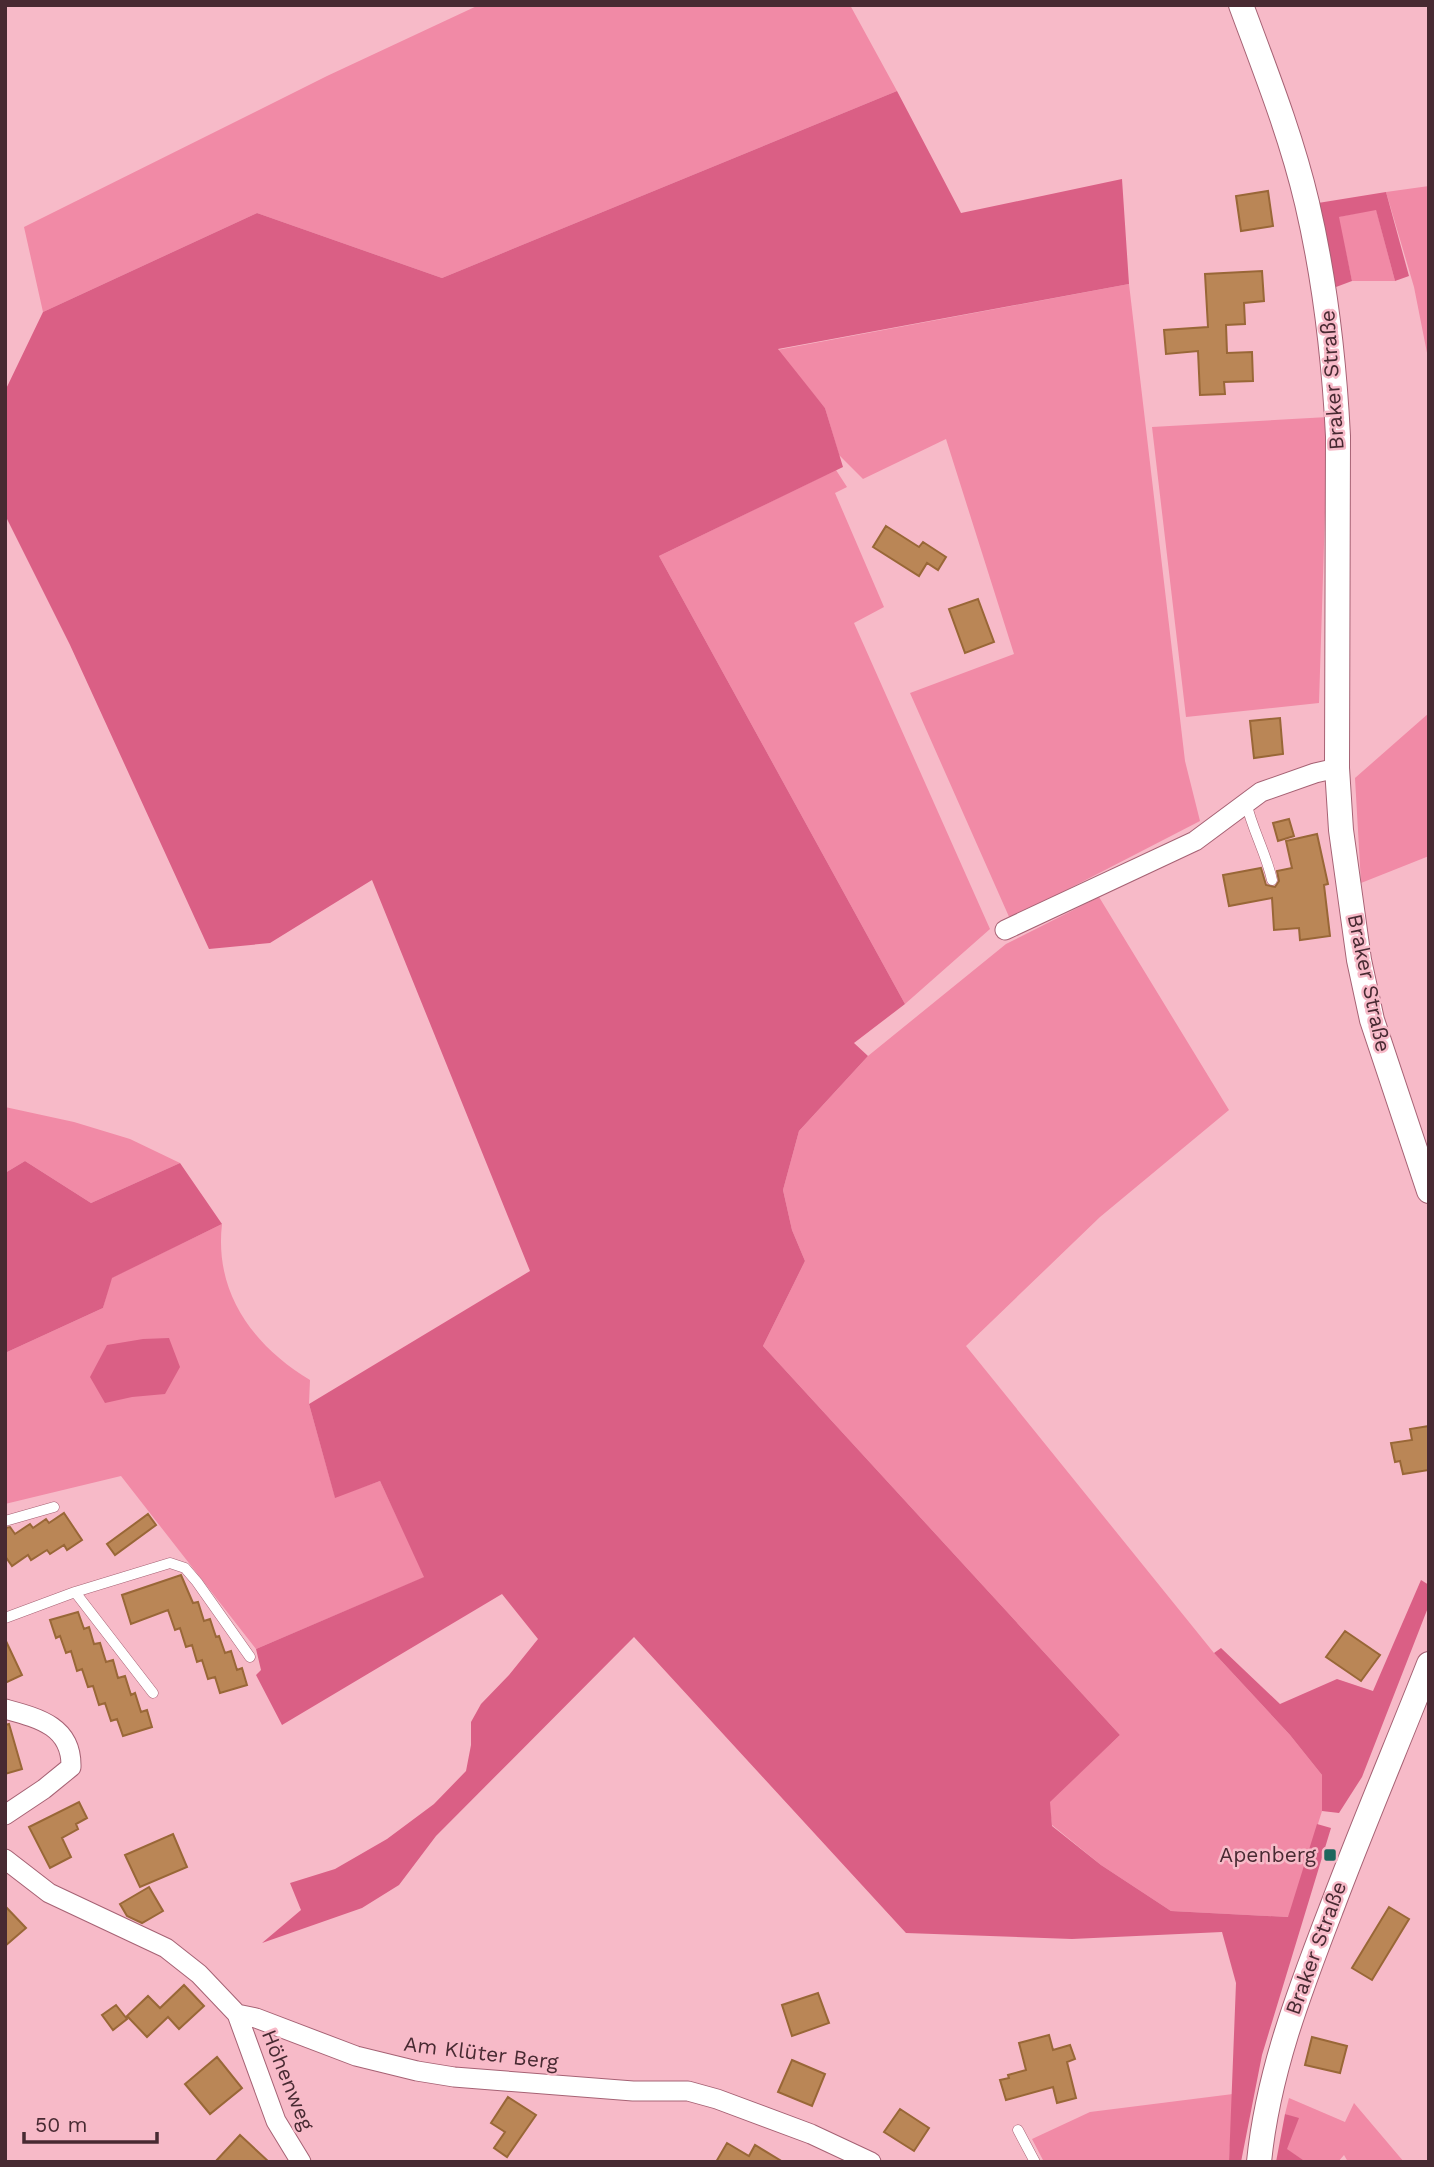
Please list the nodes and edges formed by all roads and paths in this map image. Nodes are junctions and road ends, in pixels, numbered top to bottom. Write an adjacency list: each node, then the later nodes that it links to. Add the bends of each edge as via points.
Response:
1 (1241, 5): 2 (street, Braker Straße, via 1303,189 1328,316 1338,436)
2 (1337, 768): 3 (street); 6 (street, Braker Straße, via 1341,830 1363,981)
3 (1245, 801): 4 (lane); 5 (street, via 1195,841)
4 (1272, 880)
5 (1005, 930)
6 (1429, 1191)
7 (54, 1507): 8 (lane)
8 (5, 1521)
9 (75, 1592): 10 (lane); 11 (lane, via 170,1563 185,1568); 13 (lane)
10 (5, 1618)
11 (250, 1657)
12 (1429, 1664): 22 (street, Braker Straße, via 1349,1858 1286,2030)
13 (153, 1693)
14 (5, 1709): 15 (street, via 36,1717 57,1729 72,1751 71,1767)
15 (5, 1815)
16 (5, 1859): 17 (street, Am Klüter Berg, via 49,1893 184,1960)
17 (237, 2014): 19 (street, Höhenweg, via 276,2121); 20 (street, Am Klüter Berg, via 356,2056 416,2071 578,2088 688,2091 811,2134)
18 (1018, 2130): 21 (lane)
19 (301, 2162)
20 (871, 2162)
21 (1035, 2162)
22 (1259, 2162)

